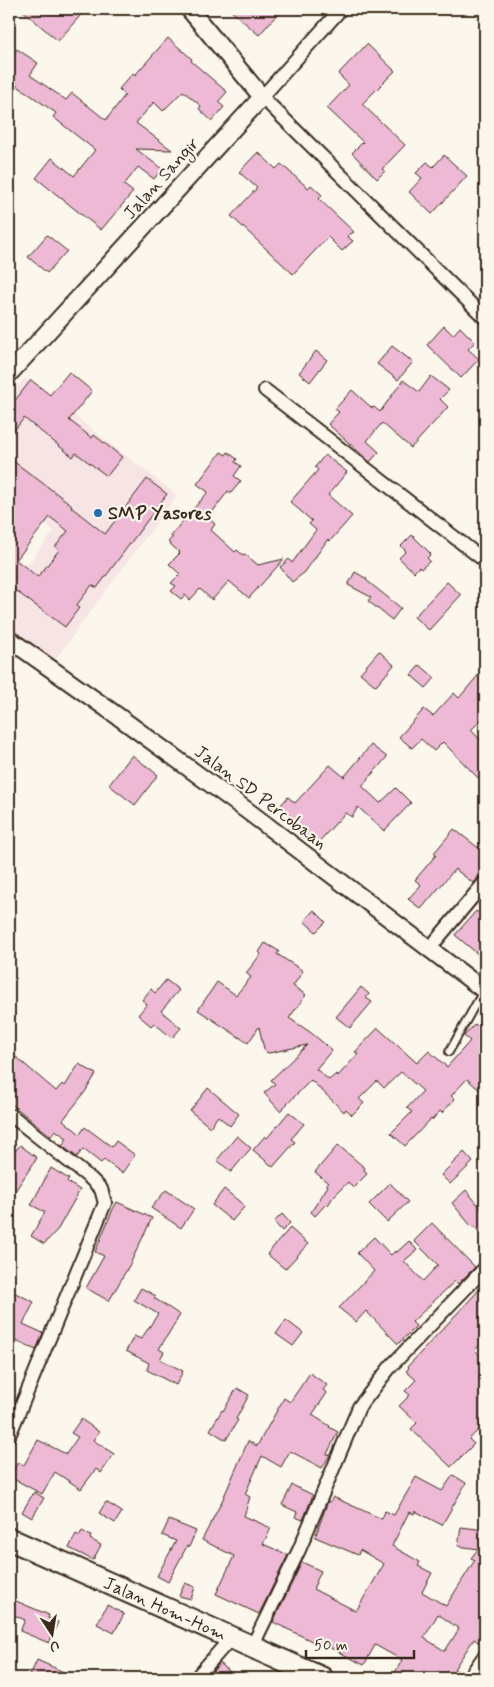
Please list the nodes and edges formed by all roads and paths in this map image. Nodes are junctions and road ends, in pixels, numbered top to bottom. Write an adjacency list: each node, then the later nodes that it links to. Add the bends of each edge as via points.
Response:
1 (189, 9): 3 (street)
2 (341, 9): 3 (street, Jalan Sangir)
3 (262, 96): 4 (street); 5 (street, Jalan Sangir)
4 (485, 318)
5 (9, 374)
6 (265, 390): 7 (street)
7 (485, 561)
8 (9, 639): 10 (street, Jalan SD Percobaan, via 249,812)
9 (485, 882): 10 (street)
10 (429, 949): 11 (street, Jalan SD Percobaan)
11 (484, 990): 12 (lane)
12 (449, 1052)
13 (9, 1120): 15 (street, via 12,1116 92,1179 101,1189 105,1203)
14 (485, 1268): 18 (street, via 391,1366 359,1407 299,1550)
15 (9, 1436)
16 (9, 1539): 17 (highway, Jalan Hom-Hom)
17 (231, 1638): 18 (highway, Jalan Hom-Hom); 20 (street)
18 (252, 1647): 21 (highway, Jalan Hom-Hom)
19 (485, 1655): 22 (street)
20 (196, 1678)
21 (322, 1678)
22 (470, 1678)

